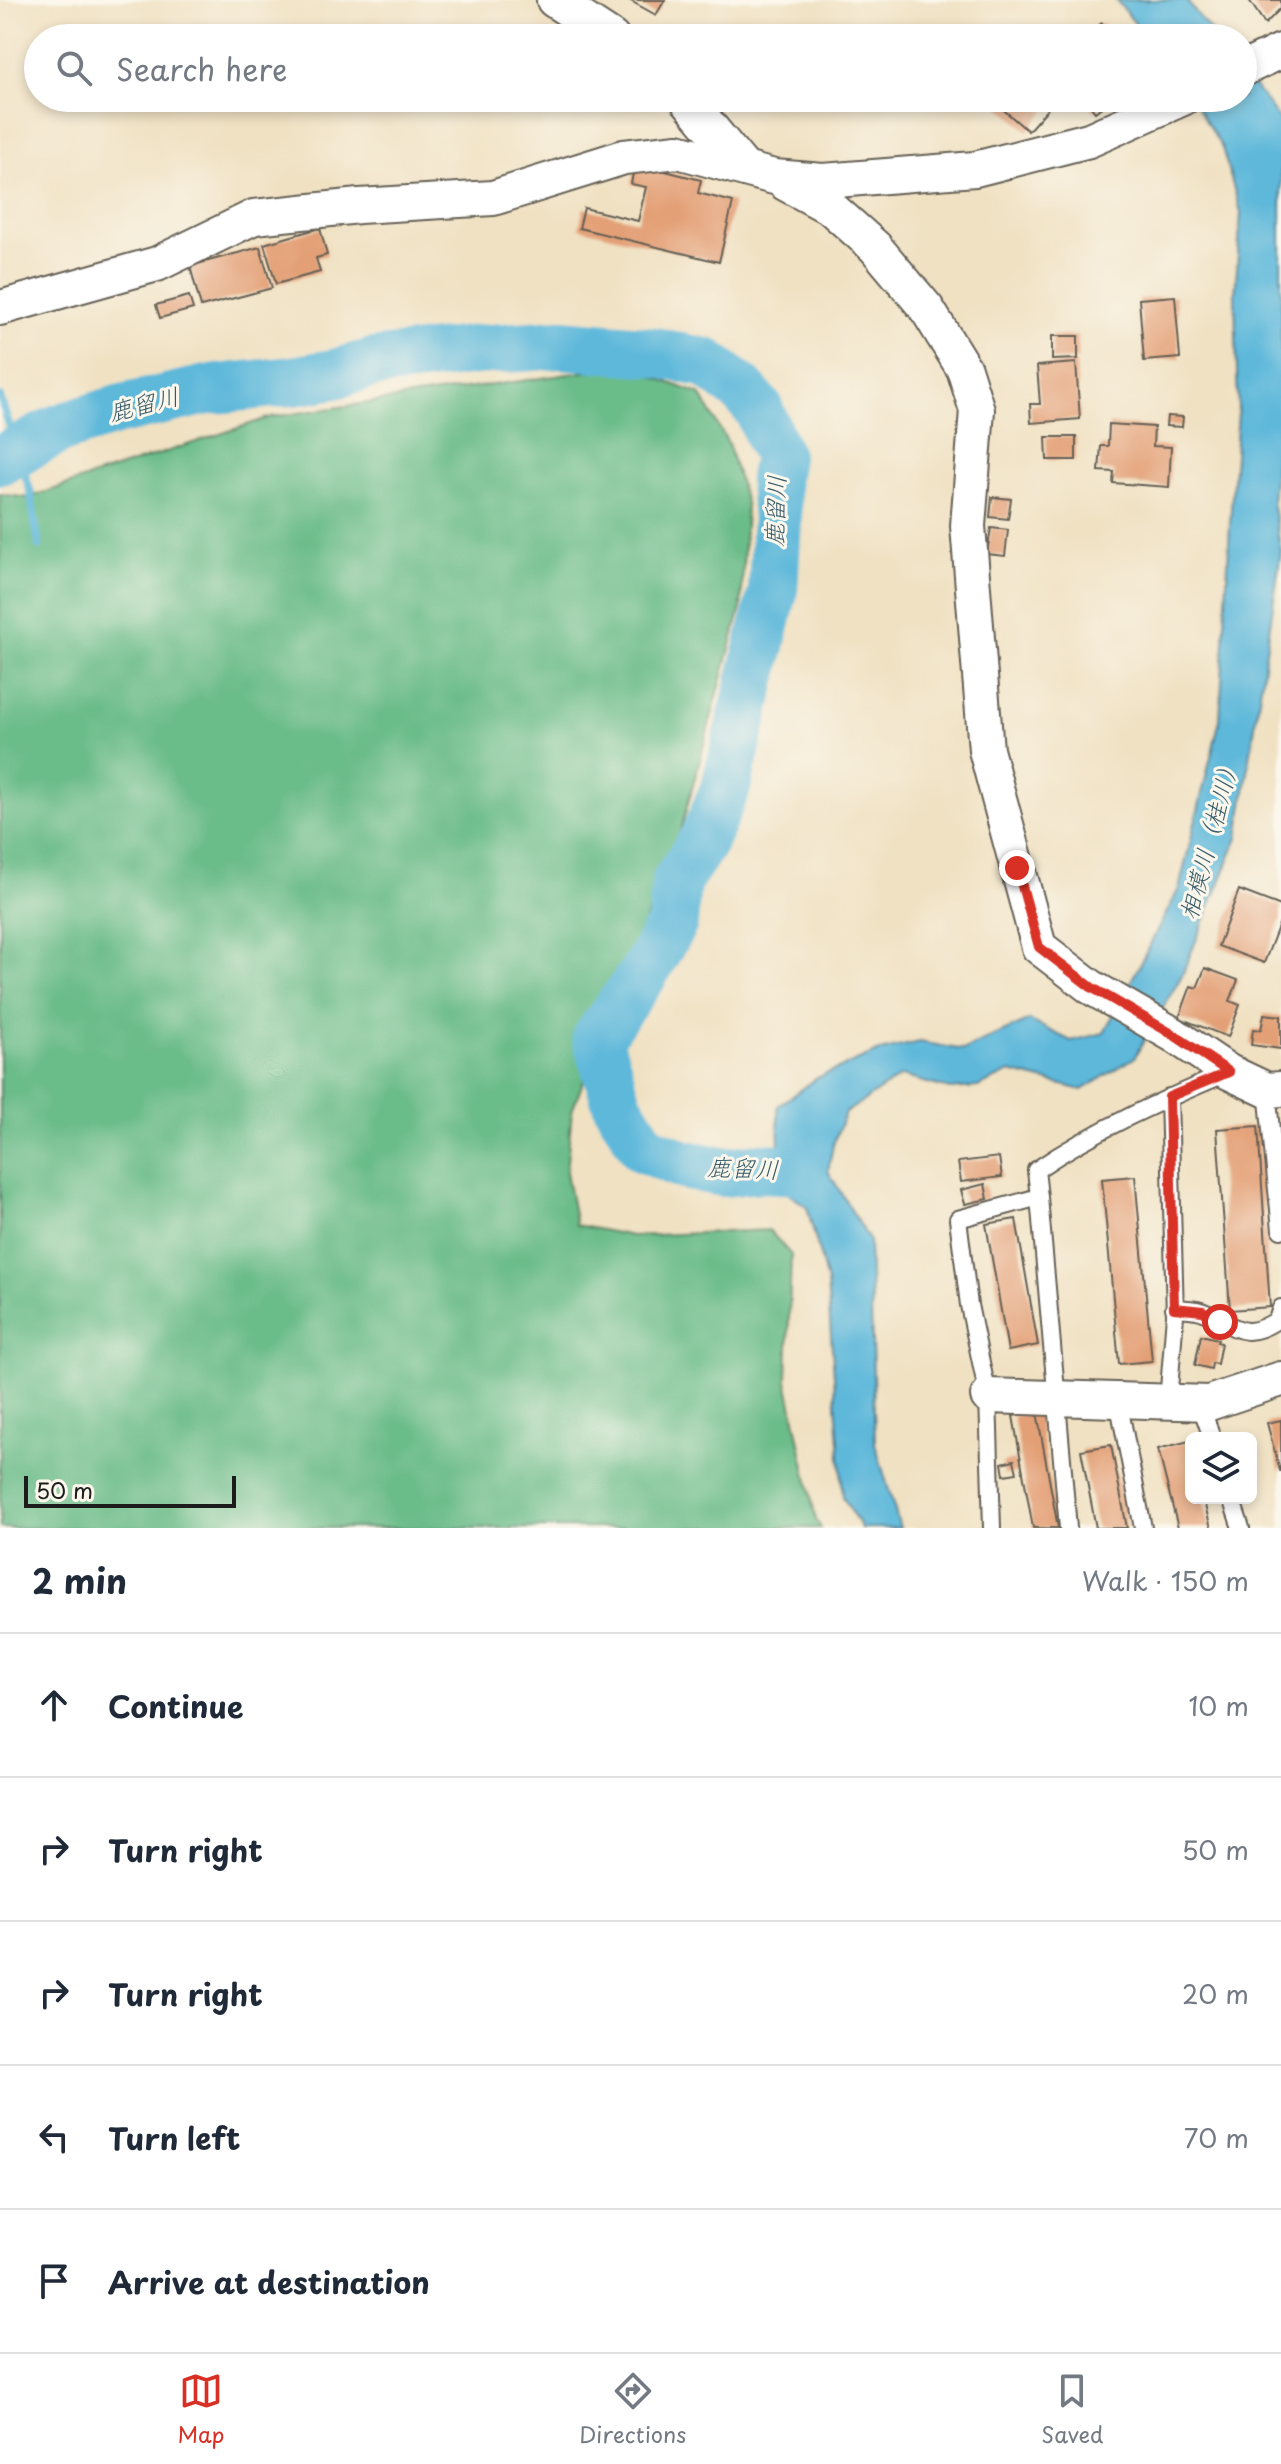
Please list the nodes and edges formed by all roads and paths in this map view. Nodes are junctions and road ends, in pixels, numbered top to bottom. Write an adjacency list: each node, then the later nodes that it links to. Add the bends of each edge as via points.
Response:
1 (554, 0): 2 (street)
2 (591, 24)
3 (1281, 51): 4 (street)
4 (1257, 62)
5 (700, 112): 7 (street)
6 (1152, 112): 7 (street, via 1089,140 975,169 823,181)
7 (759, 172): 8 (street, via 678,151 624,157 493,198 254,217 157,264); 9 (street, via 831,208 875,247 927,309 964,369 977,410 968,526 986,750 1039,947 1091,987)
8 (2, 308)
9 (1229, 1072): 10 (street); 11 (lane)
10 (1274, 1090): 13 (lane)
11 (1169, 1097): 12 (lane, via 1036,1170); 14 (lane)
12 (1039, 1197): 17 (lane, via 958,1219); 18 (lane)
13 (1281, 1230)
14 (1174, 1308): 15 (lane, via 1203,1311 1242,1331 1259,1332 1277,1320); 20 (lane)
15 (1281, 1308)
16 (1281, 1379): 20 (street, via 1209,1403)
17 (988, 1396): 18 (street); 23 (lane)
18 (1055, 1398): 19 (street); 24 (lane)
19 (1118, 1400): 20 (street); 25 (lane)
20 (1184, 1402): 21 (lane)
21 (1207, 1432)
22 (1233, 1504): 26 (lane)
23 (992, 1528)
24 (1068, 1528)
25 (1143, 1528)
26 (1241, 1528)

